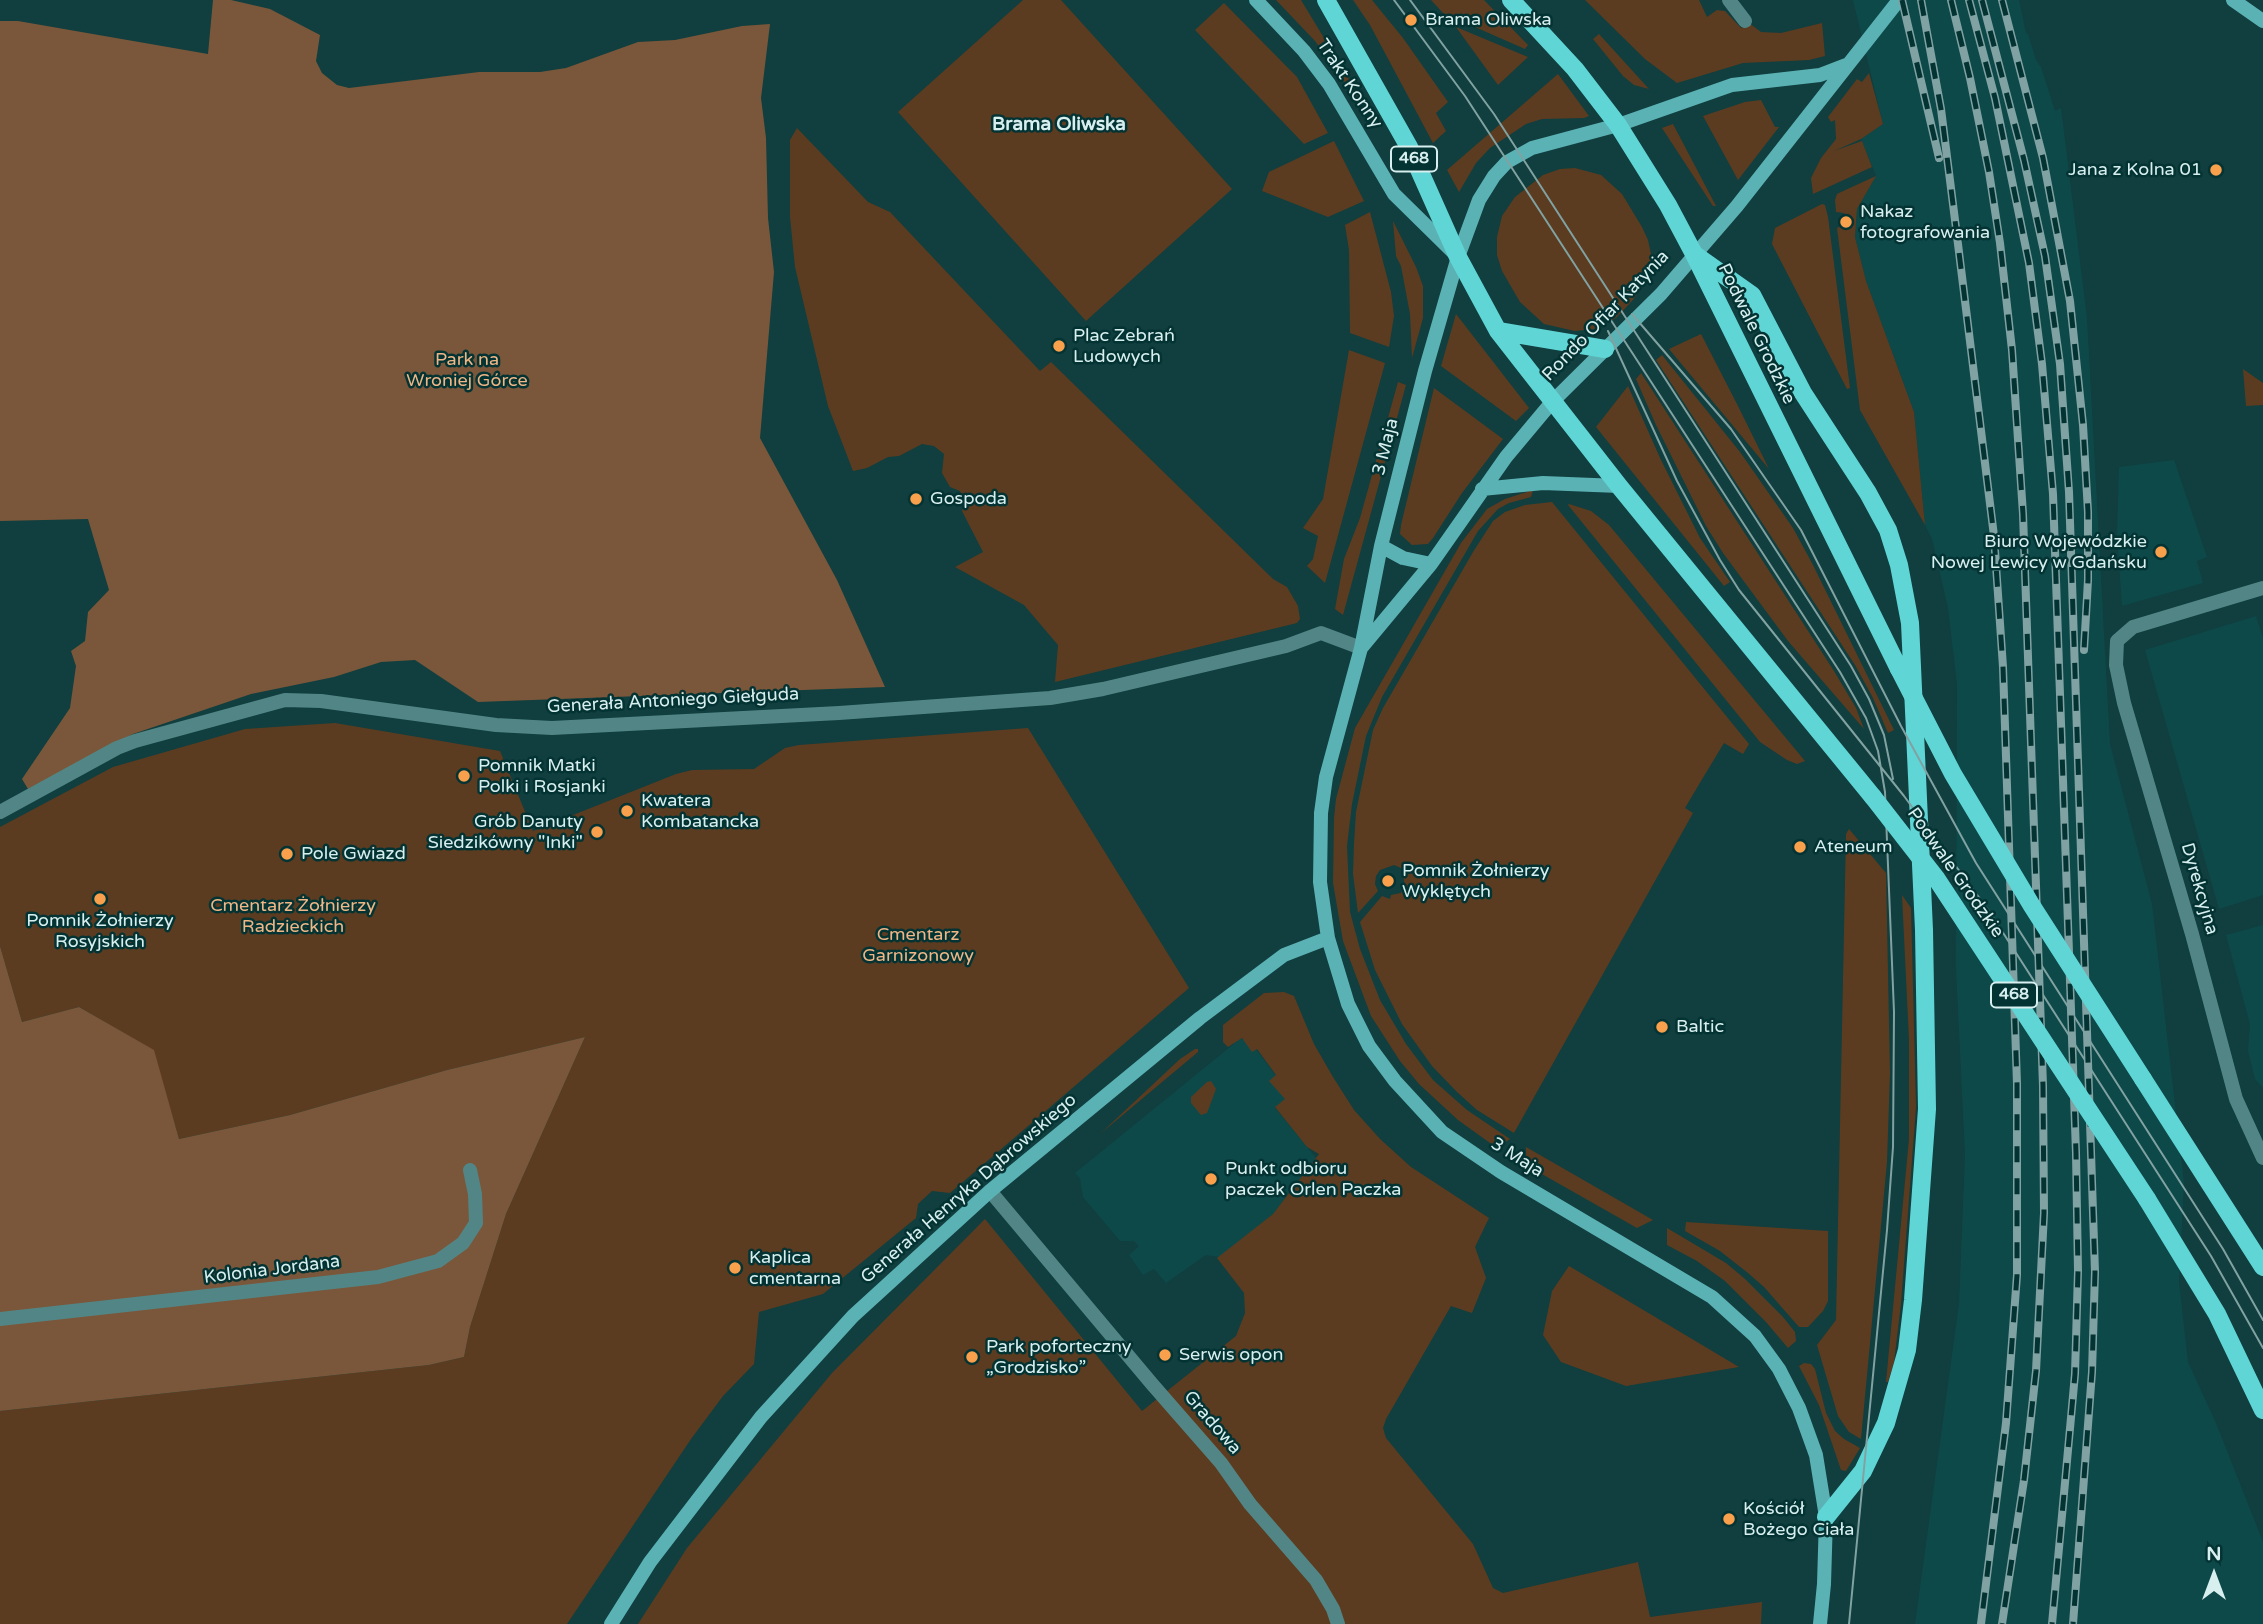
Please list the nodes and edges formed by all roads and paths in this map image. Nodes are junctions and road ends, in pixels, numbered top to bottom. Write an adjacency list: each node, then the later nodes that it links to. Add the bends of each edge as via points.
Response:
1 (1256, 0): 12 (main road, Trakt Konny, via 1329,84 1394,194)
2 (1326, 0): 12 (main road, 468, via 1409,147)
3 (1511, 0): 10 (main road, Rondo Ofiar Katynia, via 1575,69)
4 (1729, 0): 7 (street)
5 (1899, 0): 9 (main road)
6 (2233, 0): 8 (main road)
7 (1745, 20)
8 (2263, 21)
9 (1846, 65): 10 (main road, via 1820,75 1732,86); 11 (main road)
10 (1618, 125): 11 (main road, Rondo Ofiar Katynia); 12 (main road, via 1532,148 1507,162 1479,200)
11 (1694, 254): 14 (main road, Rondo Ofiar Katynia); 27 (main road, Podwale Grodzkie, bridge, via 1952,774); 30 (main road, via 1752,295 1802,393 1868,493 1888,530 1910,623 1927,1109 1913,1300 1907,1350 1886,1423 1863,1471)
12 (1458, 257): 13 (main road, Rondo Ofiar Katynia / 468); 18 (main road, 3 Maja)
13 (1498, 331): 14 (main road); 15 (main road, Rondo Ofiar Katynia / 468)
14 (1605, 349): 15 (main road, Rondo Ofiar Katynia)
15 (1552, 402): 16 (main road, Podwale Grodzkie / 468); 17 (main road, 3 Maja)
16 (1619, 486): 17 (main road, via 1543,482); 29 (main road, Podwale Grodzkie / 468, bridge, via 1936,878 2147,1199 2217,1314)
17 (1482, 489): 19 (main road, 3 Maja)
18 (1381, 546): 19 (main road, via 1403,558); 21 (main road, 3 Maja)
19 (1432, 564): 21 (main road, 3 Maja)
20 (2263, 588): 24 (street, Dyrekcyjna, via 2133,627 2118,642 2116,665 2236,1098)
21 (1361, 648): 22 (street, Generała Antoniego Giełguda, via 1321,633 1286,646 1050,698 552,728 285,700 117,748); 23 (main road, 3 Maja, via 1326,777 1321,813 1320,882)
22 (0, 812)
23 (1328, 938): 26 (main road, Generała Henryka Dąbrowskiego, via 1284,955 1259,973); 30 (main road, 3 Maja, via 1348,1004 1369,1046 1442,1132 1712,1297 1755,1336 1799,1408 1816,1455)
24 (2263, 1158)
25 (470, 1170): 28 (street, Kolonia Jordana, via 476,1223 463,1243 429,1264 378,1277)
26 (990, 1191): 31 (main road, Generała Henryka Dąbrowskiego, via 853,1316 761,1417 650,1562); 32 (street, Gradowa, via 1316,1580)
27 (2263, 1267)
28 (0, 1319)
29 (2263, 1410)
30 (1826, 1517): 33 (main road, 3 Maja)
31 (611, 1624)
32 (1338, 1624)
33 (1820, 1624)

